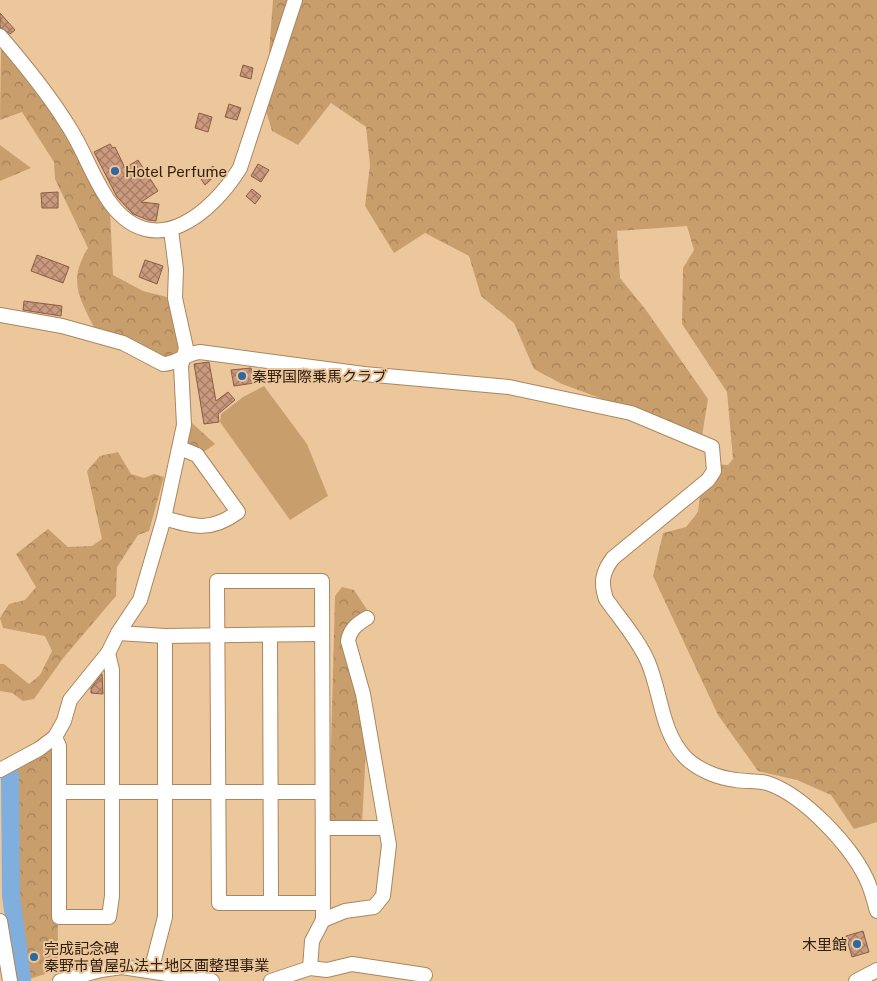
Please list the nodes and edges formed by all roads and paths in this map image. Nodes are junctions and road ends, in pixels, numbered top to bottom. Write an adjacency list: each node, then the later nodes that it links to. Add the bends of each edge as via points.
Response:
1 (295, 0): 3 (street, via 240,168 205,209)
2 (0, 36): 3 (street, via 68,124 111,203 140,228 157,232)
3 (171, 230): 5 (street, via 176,269 175,298 186,348)
4 (0, 315): 5 (street, via 62,326 123,343 163,364)
5 (183, 358): 6 (street, via 184,425); 27 (street, via 200,352 364,374 509,388 631,413 712,447 714,471 708,480 613,558 604,573 606,599 647,660 678,750 713,775 768,784 805,806 831,831 859,866)
6 (180, 448): 7 (street); 7 (street, via 197,455 238,512 225,521 196,527)
7 (164, 518): 9 (street, via 140,600)
8 (367, 618): 24 (street, via 357,624 348,641 362,694)
9 (118, 633): 13 (street); 14 (street)
10 (217, 634): 11 (street, via 218,581 322,581); 12 (street); 13 (street); 20 (street)
11 (322, 634): 12 (street); 22 (street)
12 (270, 635): 21 (street)
13 (165, 636): 19 (street)
14 (108, 653): 15 (street, via 70,700); 18 (street, via 112,670)
15 (55, 737): 16 (street); 17 (street, via 59,746)
16 (0, 770)
17 (60, 792): 18 (street); 18 (street, via 59,917 109,917)
18 (112, 792): 19 (street)
19 (165, 792): 20 (street); 32 (street, via 165,917)
20 (218, 792): 21 (street); 25 (street, via 219,903)
21 (271, 792): 22 (street); 25 (street)
22 (322, 792): 23 (street)
23 (323, 828): 24 (street); 26 (street)
24 (386, 828): 28 (street, via 389,857 383,896 374,907 345,911)
25 (270, 903): 26 (street)
26 (322, 903): 28 (street)
27 (877, 911)
28 (323, 920): 30 (street, via 312,941)
29 (0, 921): 35 (street)
30 (310, 968): 33 (street, via 327,970 352,964); 38 (street)
31 (877, 970): 39 (street)
32 (151, 972): 34 (street); 36 (street, via 111,968)
33 (425, 976)
34 (187, 979): 37 (street)
35 (10, 981)
36 (60, 981)
37 (212, 981)
38 (271, 981)
39 (856, 981)

